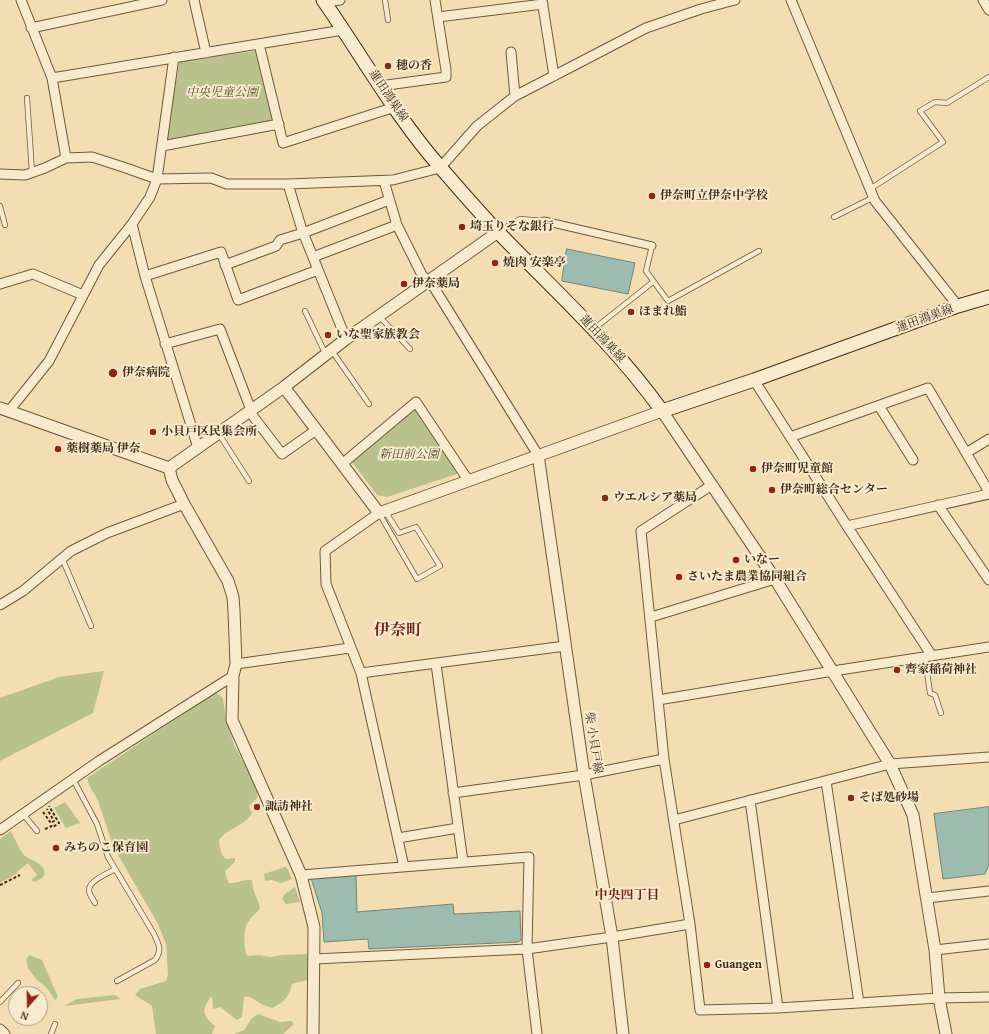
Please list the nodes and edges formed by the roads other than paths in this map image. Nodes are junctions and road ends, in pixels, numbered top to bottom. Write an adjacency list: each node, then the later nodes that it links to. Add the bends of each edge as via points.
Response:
1 (21, 0): 15 (street)
2 (162, 0): 15 (street)
3 (194, 0): 19 (street)
4 (340, 0): 9 (street)
5 (385, 0): 14 (lane)
6 (435, 0): 13 (street)
7 (791, 0): 37 (street)
8 (983, 0): 12 (street)
9 (324, 1): 16 (main road, 蓮田鴻巣線)
10 (728, 1): 21 (street, via 646,28)
11 (542, 2): 13 (street); 21 (street)
12 (989, 10)
13 (438, 17): 24 (street, via 446,77)
14 (388, 20)
15 (31, 28): 23 (street)
16 (343, 30): 17 (street); 24 (main road, 蓮田鴻巣線)
17 (259, 44): 19 (street); 28 (street)
18 (511, 52): 25 (street)
19 (206, 53): 20 (street)
20 (174, 57): 23 (street); 29 (street)
21 (554, 76): 25 (street)
22 (989, 77): 37 (lane, via 947,103 935,102 920,111 943,142)
23 (52, 78): 30 (street)
24 (380, 86): 27 (main road, 蓮田鴻巣線)
25 (515, 96): 31 (street, via 477,126)
26 (27, 98): 32 (lane)
27 (395, 107): 28 (street, via 283,143); 31 (main road, 蓮田鴻巣線)
28 (279, 124): 29 (street)
29 (162, 146): 34 (street)
30 (66, 158): 32 (street); 34 (street, via 92,157)
31 (440, 168): 35 (street); 45 (main road, 蓮田鴻巣線)
32 (32, 172): 33 (street)
33 (0, 174)
34 (157, 179): 36 (street, via 211,178 227,184); 42 (street, via 150,197)
35 (384, 181): 36 (street); 38 (street)
36 (288, 184): 46 (street)
37 (872, 193): 40 (lane); 58 (street)
38 (389, 200): 44 (street); 46 (street)
39 (0, 206): 43 (lane)
40 (834, 217)
41 (544, 222): 45 (lane, via 520,219); 47 (street)
42 (132, 224): 52 (street); 56 (street, via 99,265)
43 (5, 225)
44 (397, 225): 49 (street); 53 (street, via 422,274)
45 (498, 232): 53 (street); 61 (main road, 蓮田鴻巣線)
46 (303, 233): 49 (street); 50 (street, via 280,240 276,246)
47 (652, 246): 54 (lane, via 646,271)
48 (759, 251): 54 (lane, via 668,302)
49 (313, 257): 51 (street)
50 (225, 265): 51 (street, via 238,300); 52 (street, via 221,252)
51 (318, 270): 62 (street)
52 (145, 276): 63 (street)
53 (429, 281): 60 (street); 79 (street)
54 (653, 282): 61 (lane)
55 (0, 284): 56 (street, via 33,274)
56 (83, 295): 70 (street, via 48,361)
57 (989, 297): 58 (main road, 蓮田鴻巣線)
58 (958, 306): 66 (main road, 蓮田鴻巣線)
59 (305, 311): 65 (lane)
60 (379, 316): 62 (street); 64 (lane)
61 (594, 329): 72 (main road, 蓮田鴻巣線, via 646,388)
62 (346, 339): 65 (street)
63 (166, 344): 71 (street, via 220,329); 77 (street)
64 (410, 349)
65 (329, 352): 67 (street); 68 (lane)
66 (754, 380): 72 (main road, 蓮田鴻巣線); 75 (street)
67 (284, 387): 71 (street); 73 (street)
68 (369, 404)
69 (879, 406): 75 (street); 78 (street, via 928,388); 80 (street)
70 (5, 409): 82 (street)
71 (250, 411): 73 (street, via 282,454); 74 (street)
72 (662, 411): 79 (street); 85 (street)
73 (316, 430): 81 (street)
74 (218, 432): 77 (street); 84 (lane)
75 (790, 437): 90 (street)
76 (989, 439): 78 (street)
77 (198, 448): 82 (street)
78 (966, 453): 86 (street)
79 (538, 455): 83 (street); 97 (street, 柴 小貝戸線)
80 (913, 460)
81 (342, 464): 83 (street, via 416,402); 89 (street)
82 (169, 468): 87 (street)
83 (468, 480): 89 (street)
84 (249, 481)
85 (712, 485): 92 (street); 95 (street, via 641,531)
86 (989, 493): 88 (street)
87 (184, 504): 91 (street, via 107,533); 101 (street, via 228,581 234,611)
88 (938, 505): 90 (street); 93 (street)
89 (382, 512): 89 (lane, via 399,533 416,527 440,566 417,580); 99 (street, via 325,550 326,584)
90 (847, 526): 100 (street)
91 (62, 558): 94 (street, via 23,591); 96 (lane)
92 (775, 579): 95 (street); 103 (street)
93 (989, 580)
94 (0, 605)
95 (651, 617): 106 (street)
96 (91, 626)
97 (565, 646): 102 (street); 111 (street, 柴 小貝戸線)
98 (989, 647): 100 (street)
99 (350, 648): 101 (street); 104 (street)
100 (929, 657): 103 (street); 107 (lane, via 930,693 935,695)
101 (236, 664): 105 (street)
102 (436, 664): 104 (street); 114 (street)
103 (833, 671): 106 (street); 110 (street)
104 (361, 673): 121 (street)
105 (233, 676): 112 (street); 125 (street, via 232,720)
106 (658, 700): 109 (street)
107 (940, 713)
108 (989, 757): 110 (street)
109 (664, 759): 111 (street); 117 (street)
110 (890, 764): 113 (street); 127 (street, via 913,814)
111 (584, 775): 114 (street); 130 (street, 柴 小貝戸線)
112 (73, 779): 116 (street); 124 (lane, via 97,824)
113 (826, 781): 115 (street); 140 (street)
114 (453, 793): 118 (street)
115 (750, 800): 117 (street); 141 (street)
116 (26, 817): 119 (street); 120 (lane)
117 (674, 820): 129 (street)
118 (458, 828): 121 (street); 122 (street)
119 (0, 830)
120 (37, 831)
121 (398, 838): 123 (street)
122 (463, 862): 123 (street); 132 (street, via 529,857)
123 (404, 867): 125 (street)
124 (115, 870): 128 (lane, via 91,883 89,889); 135 (lane, via 159,946 159,954 155,960)
125 (301, 875): 134 (street, via 314,927)
126 (989, 891): 127 (street)
127 (927, 898): 133 (street)
128 (95, 903)
129 (690, 924): 130 (street); 141 (street, via 700,1010)
130 (612, 937): 132 (street); 148 (street, 柴 小貝戸線)
131 (989, 944): 133 (street)
132 (527, 949): 134 (street); 147 (street)
133 (935, 950): 138 (street)
134 (314, 959): 146 (street)
135 (117, 981)
136 (18, 983): 139 (lane)
137 (989, 997): 138 (street)
138 (939, 998): 140 (street); 149 (street)
139 (0, 1002)
140 (859, 1003): 141 (street)
141 (778, 1008)
142 (55, 1024): 145 (lane)
143 (0, 1029): 144 (street)
144 (5, 1034)
145 (51, 1034)
146 (313, 1034)
147 (537, 1034)
148 (623, 1034)
149 (946, 1034)

